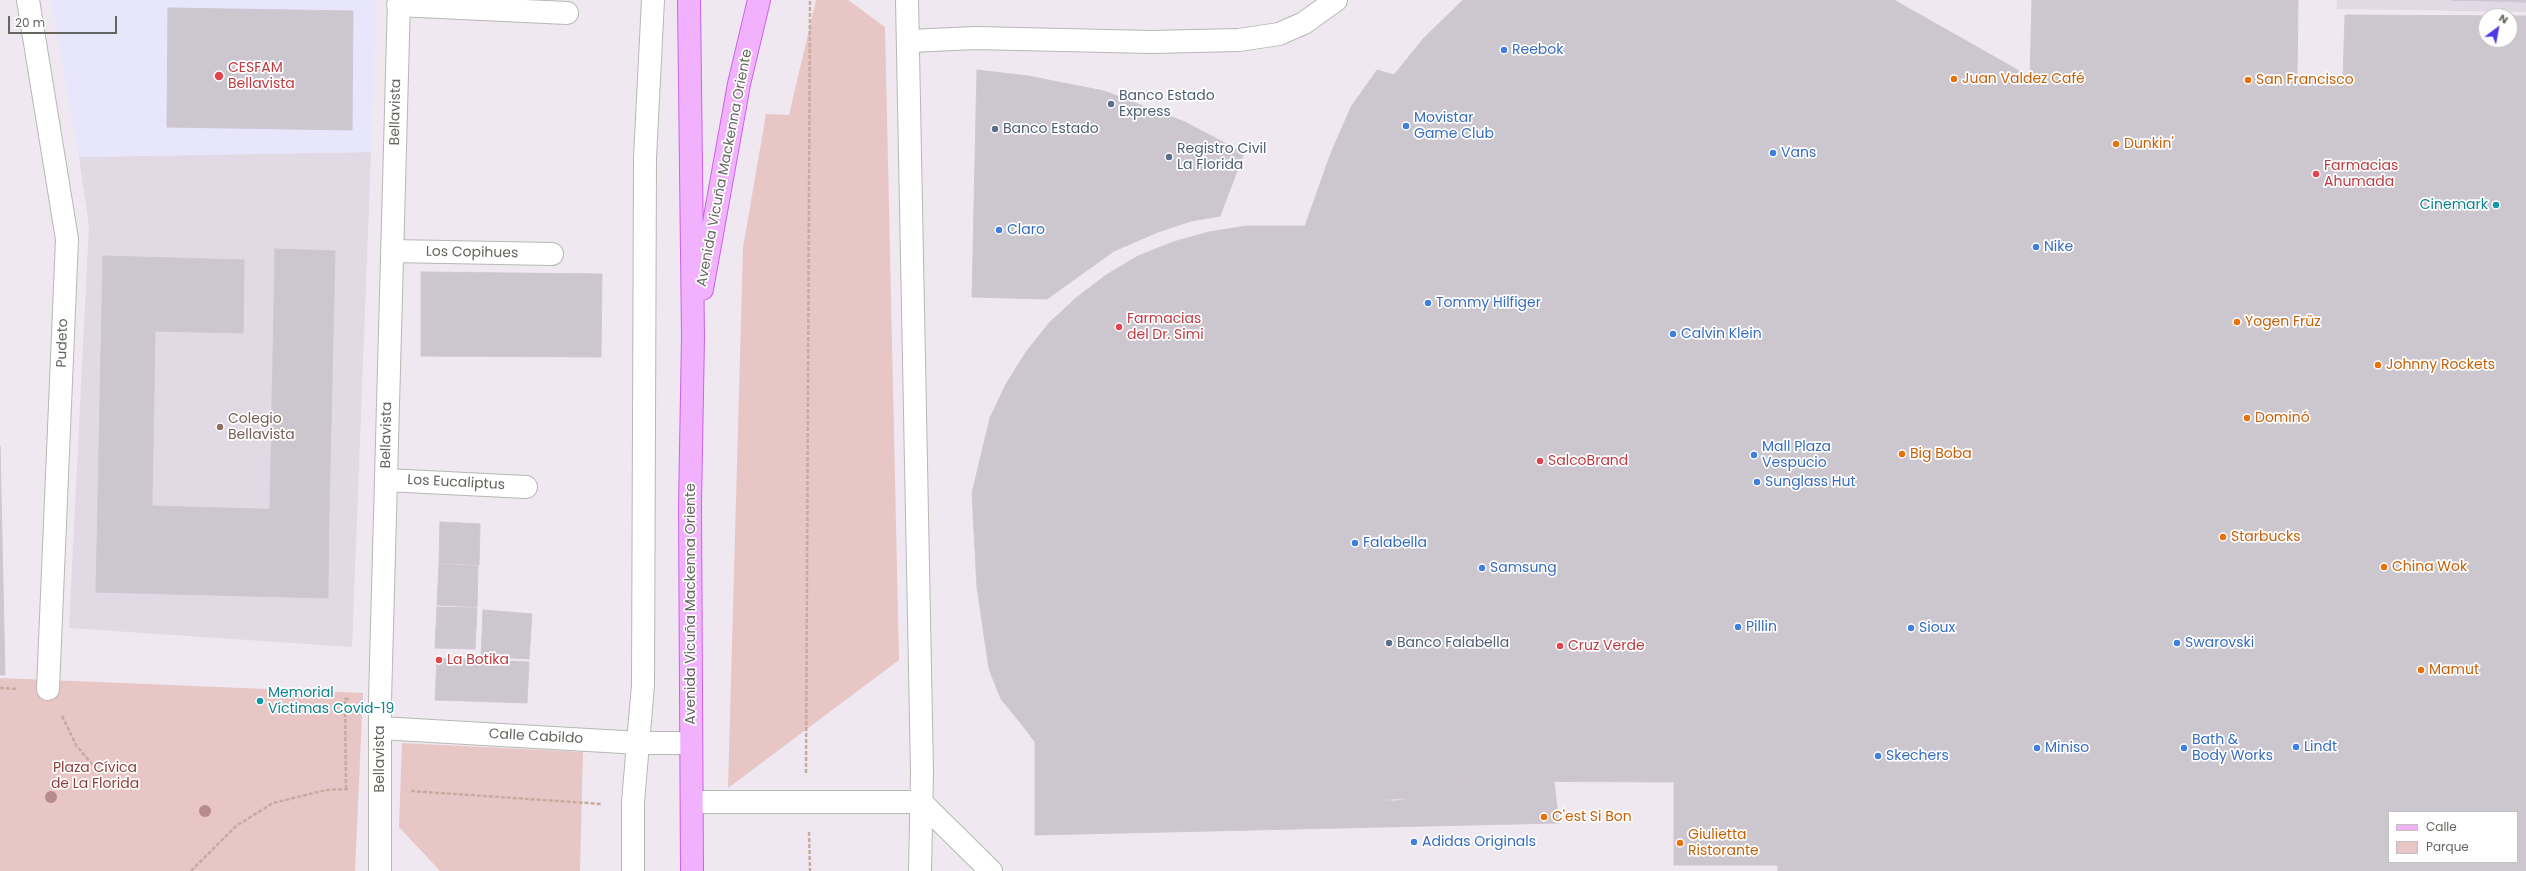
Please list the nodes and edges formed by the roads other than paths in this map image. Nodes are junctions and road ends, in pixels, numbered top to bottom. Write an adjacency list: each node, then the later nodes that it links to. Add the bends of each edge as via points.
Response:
1 (28, 0): 15 (street, Pudeto, via 67,239)
2 (653, 0): 17 (street, via 645,158 643,685)
3 (689, 0): 12 (main road, Avenida Vicuña Mackenna Oriente)
4 (759, 0): 12 (main road, Avenida Vicuña Mackenna Oriente, via 739,84)
5 (907, 0): 9 (street)
6 (1332, 1): 9 (street, via 1304,23 1279,34 1239,40 1151,42 975,38)
7 (398, 2): 8 (street); 10 (street, Bellavista)
8 (567, 13)
9 (910, 41): 20 (street)
10 (392, 251): 11 (street, Los Copihues); 13 (street, Bellavista)
11 (552, 254)
12 (693, 337): 18 (main road, Avenida Vicuña Mackenna Oriente, via 690,506)
13 (386, 480): 14 (street, Los Eucaliptus); 16 (street, Bellavista)
14 (526, 487)
15 (48, 689)
16 (380, 728): 17 (street, Calle Cabildo); 21 (street, Bellavista)
17 (640, 743): 18 (street, Calle Cabildo); 22 (street, via 633,802)
18 (691, 743): 19 (main road, Avenida Vicuña Mackenna Oriente)
19 (692, 802): 20 (street); 23 (main road, Avenida Vicuña Mackenna Oriente)
20 (921, 802): 24 (street); 25 (street)
21 (380, 871)
22 (633, 871)
23 (692, 871)
24 (920, 871)
25 (991, 871)

